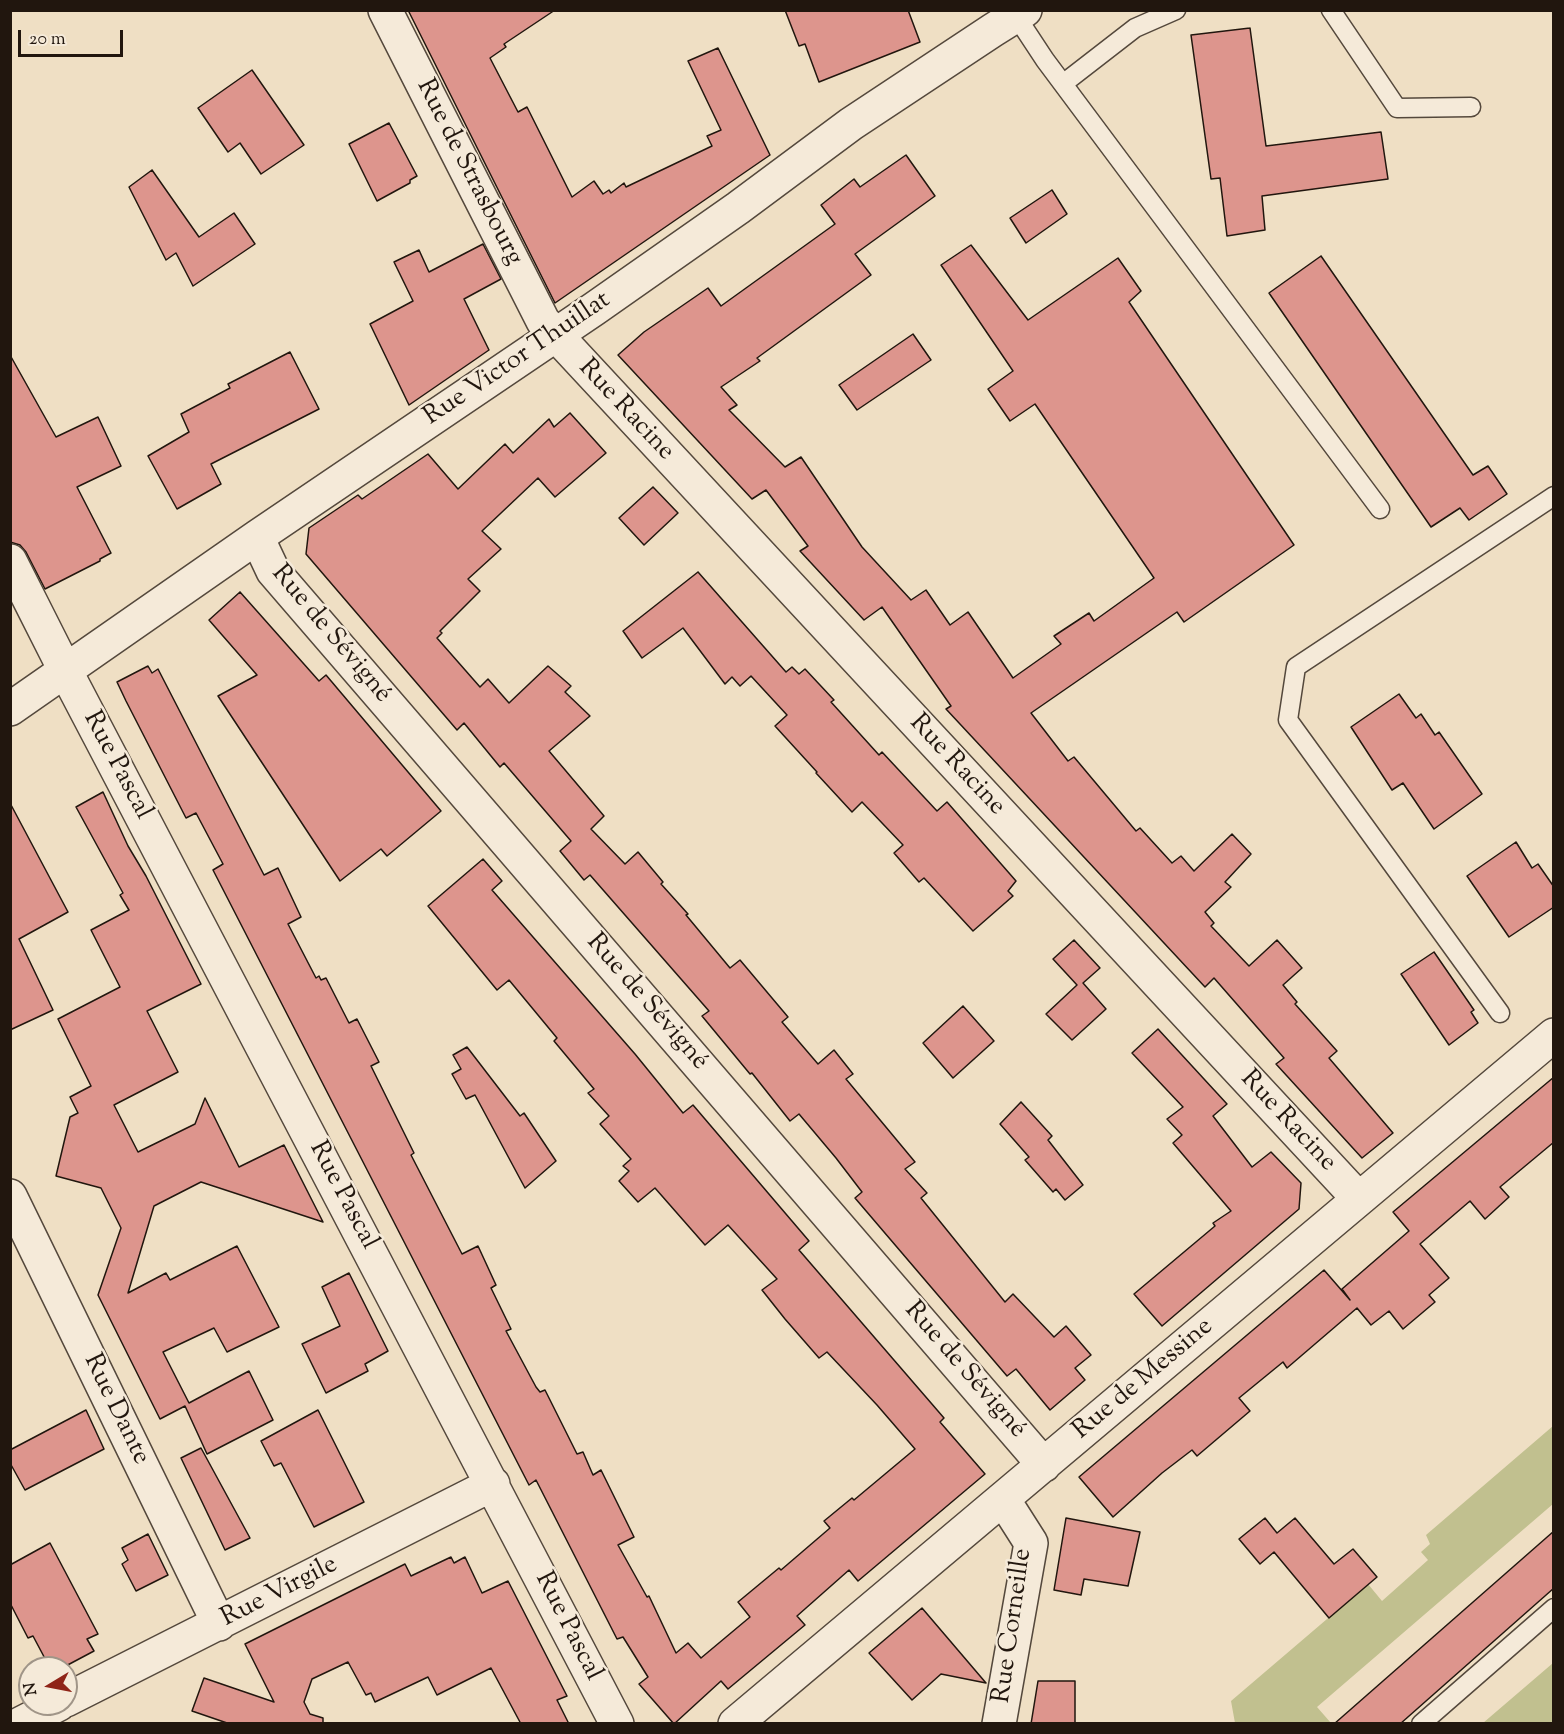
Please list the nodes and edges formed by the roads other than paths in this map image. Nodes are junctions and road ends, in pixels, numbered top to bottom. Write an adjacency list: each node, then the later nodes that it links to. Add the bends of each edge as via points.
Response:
1 (385, 10): 7 (street, Rue de Strasbourg, via 543,321)
2 (1176, 10): 5 (lane, via 1135,28)
3 (1331, 10): 6 (lane, via 1397,108)
4 (1020, 13): 5 (lane, via 1046,60); 7 (street, Rue Victor Thuillat, via 851,124 738,208)
5 (1064, 82): 9 (lane)
6 (1471, 107)
7 (554, 334): 10 (street, Rue Victor Thuillat); 17 (street, Rue Racine)
8 (1554, 496): 14 (lane, via 1296,668 1288,720)
9 (1380, 509)
10 (256, 537): 12 (street, Rue Victor Thuillat); 18 (street, Rue de Sévigné, via 273,571)
11 (10, 561): 12 (street, Rue Pascal)
12 (65, 670): 13 (street, Rue Victor Thuillat); 19 (street, Rue Pascal)
13 (10, 709)
14 (1500, 1013)
15 (1554, 1035): 17 (street, Rue de Messine)
16 (10, 1196): 22 (street, Rue Dante)
17 (1358, 1198): 18 (street, Rue de Messine)
18 (1044, 1465): 20 (street, Rue de Messine)
19 (493, 1484): 22 (street, Rue Virgile); 26 (street, Rue Pascal)
20 (1003, 1499): 27 (street, Rue de Messine); 28 (street, Rue Corneille, via 1031,1543)
21 (1554, 1608): 29 (lane)
22 (219, 1624): 23 (street, Rue Virgile)
23 (78, 1694)
24 (36, 1716): 25 (street)
25 (20, 1724)
26 (617, 1724)
27 (735, 1724)
28 (999, 1724)
29 (1420, 1724)

